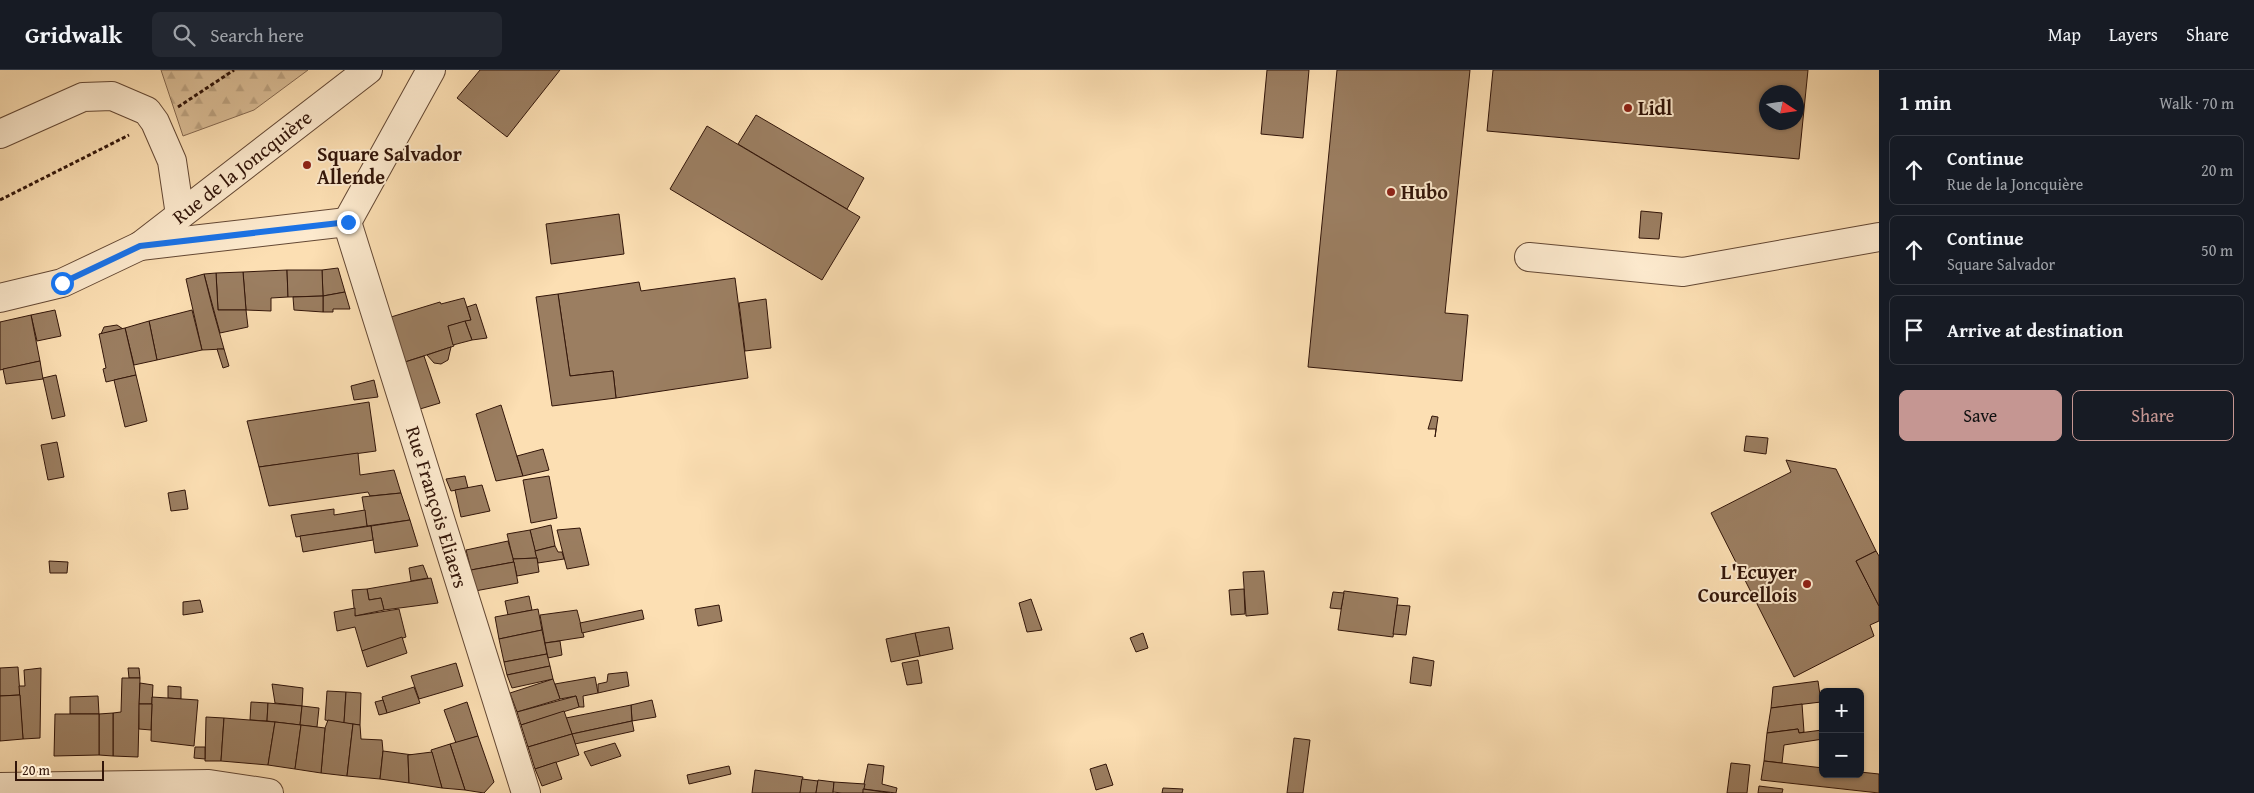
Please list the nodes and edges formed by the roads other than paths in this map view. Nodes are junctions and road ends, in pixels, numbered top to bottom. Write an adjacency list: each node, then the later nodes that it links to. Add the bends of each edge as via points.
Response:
1 (368, 70): 4 (street, Rue de la Joncquière)
2 (431, 70): 5 (street)
3 (0, 134): 4 (street, via 83,97 112,96 147,111 172,161)
4 (180, 215): 7 (street, Rue de la Joncquière)
5 (348, 222): 7 (street); 12 (street, Rue François Eliaers)
6 (1879, 237): 8 (street, via 1683,272)
7 (140, 246): 9 (street, Rue de la Joncquière, via 62,283)
8 (1529, 257)
9 (0, 298)
10 (0, 786): 11 (street, via 209,784)
11 (269, 793)
12 (526, 793)

